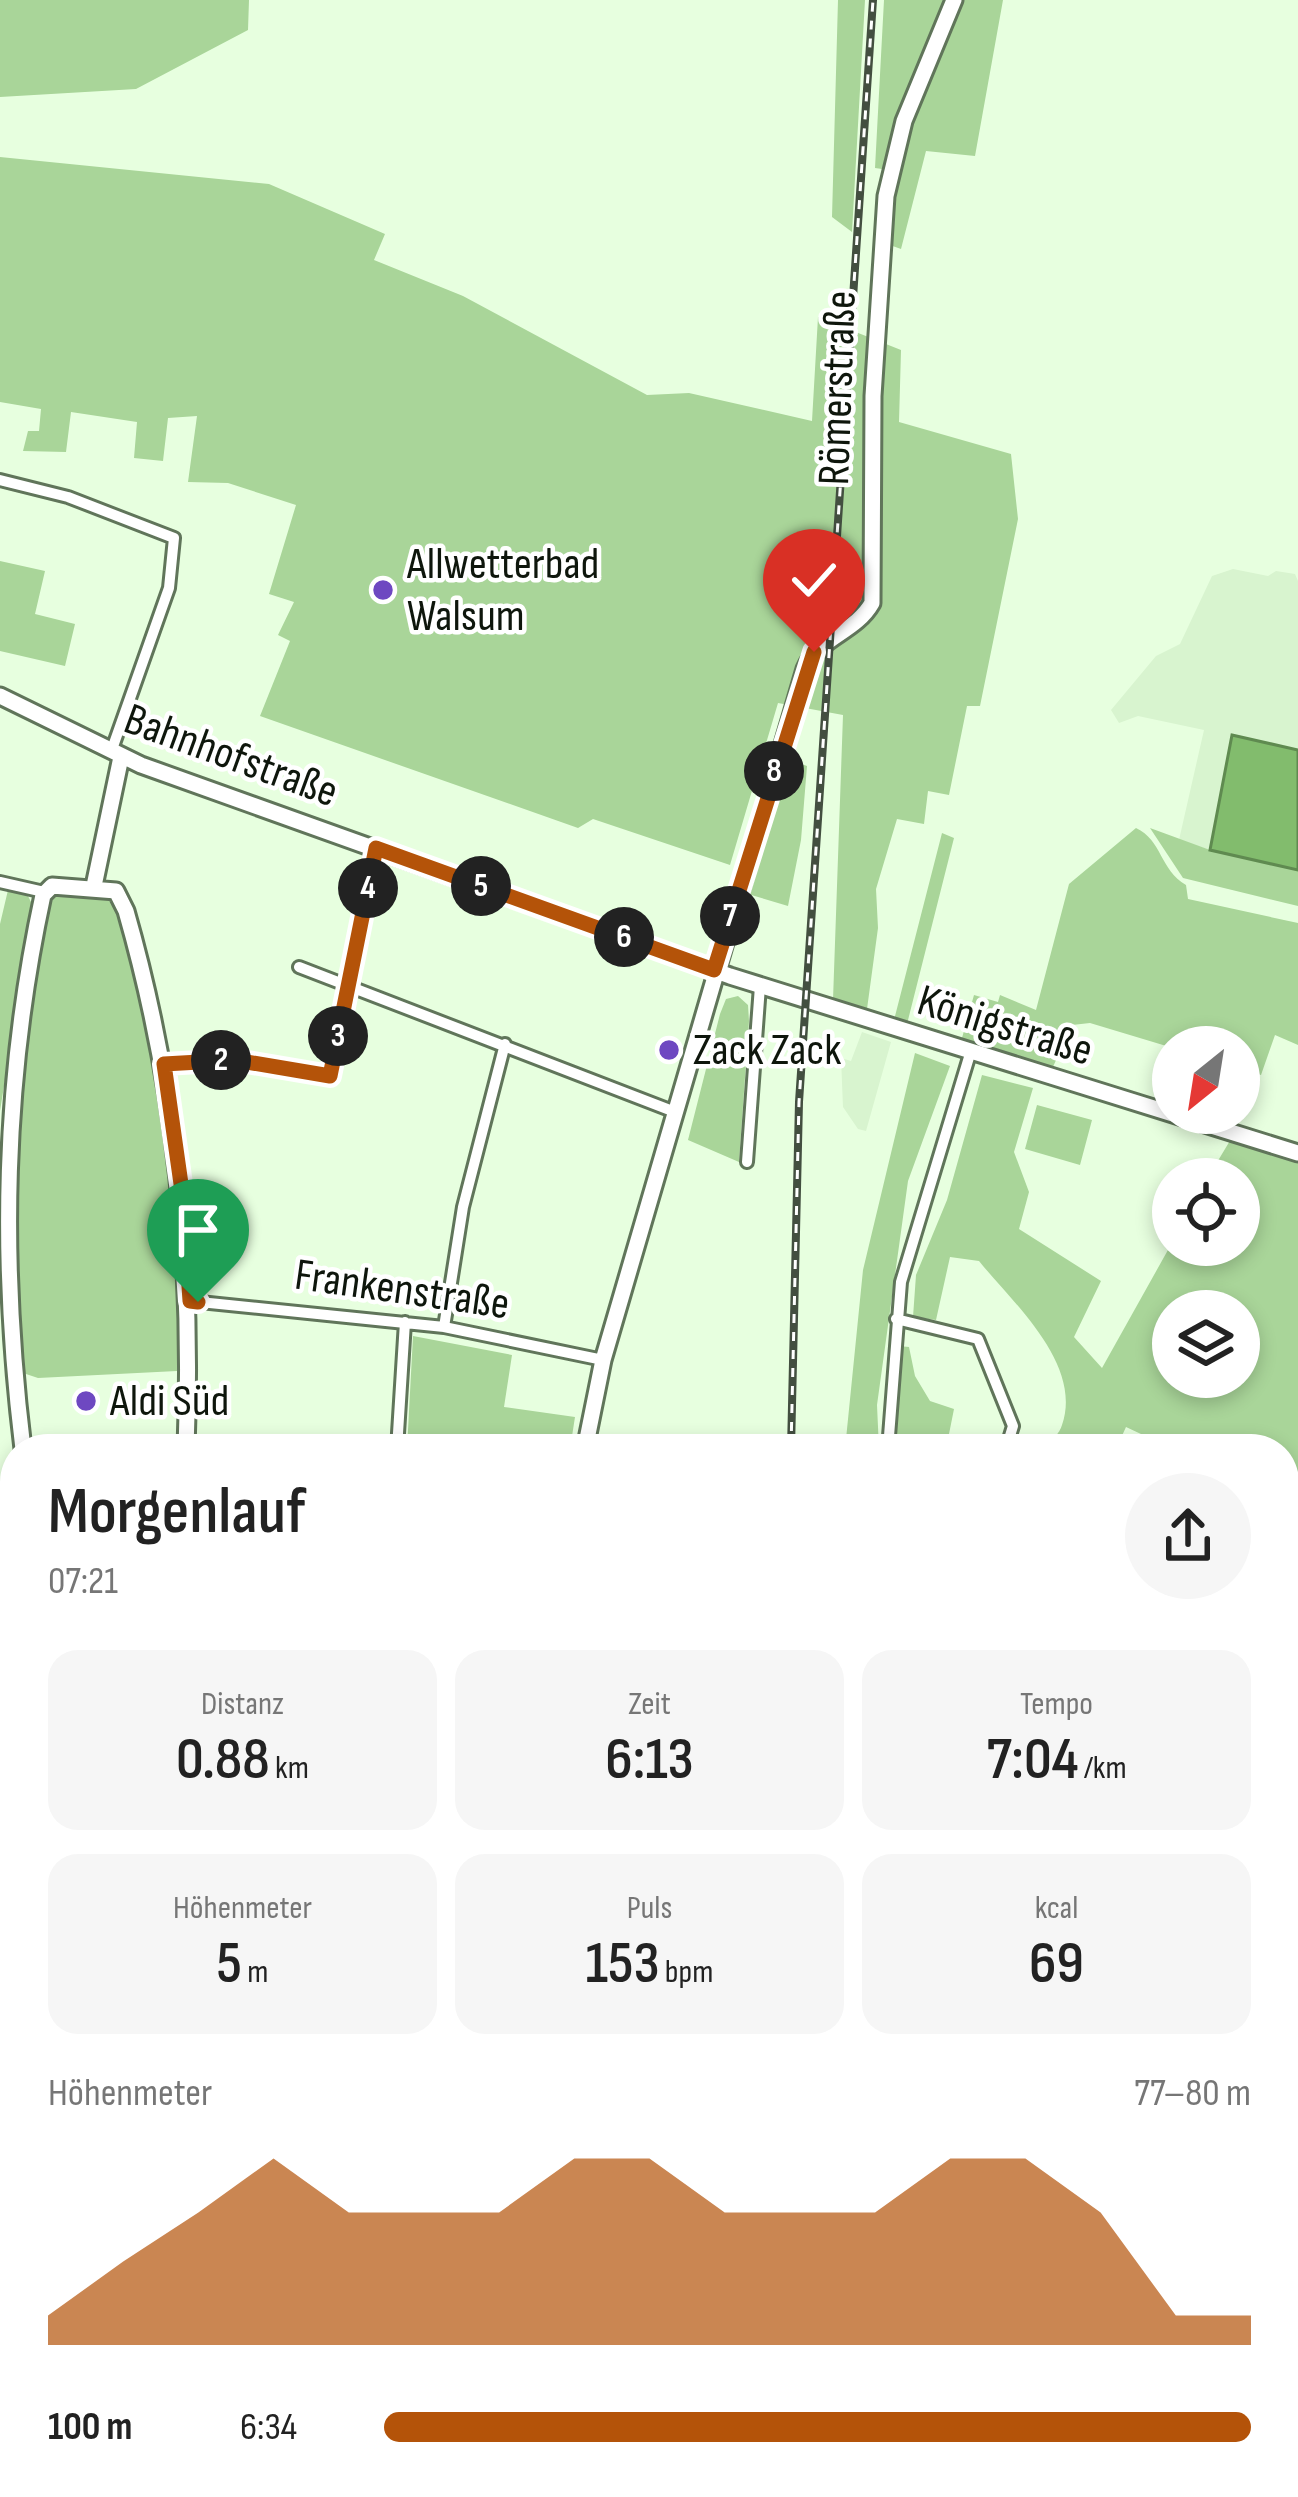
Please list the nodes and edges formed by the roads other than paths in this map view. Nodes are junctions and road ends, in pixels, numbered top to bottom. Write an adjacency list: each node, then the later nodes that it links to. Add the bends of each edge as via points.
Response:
1 (954, 0): 10 (street, Römerstraße, via 892,157 878,283 872,602 855,627 809,658)
2 (0, 480): 4 (street, via 174,538 164,603)
3 (0, 696): 4 (street, Bahnhofstraße)
4 (116, 754): 5 (street, Bahnhofstraße); 7 (street)
5 (376, 848): 10 (street, Bahnhofstraße); 11 (street)
6 (0, 882): 8 (street)
7 (94, 886): 8 (street); 15 (street, via 120,894)
8 (44, 892): 19 (street, via 8,1112)
9 (299, 967): 11 (street)
10 (714, 970): 12 (street, Königstraße); 16 (street, Römerstraße)
11 (348, 985): 13 (street); 15 (street, via 330,1076 235,1060)
12 (760, 986): 14 (street, Königstraße); 18 (street)
13 (506, 1044): 16 (street); 23 (street, via 468,1188)
14 (970, 1054): 17 (street, Königstraße); 21 (street)
15 (164, 1064): 20 (street)
16 (675, 1112): 24 (street, Römerstraße)
17 (1298, 1153)
18 (747, 1162)
19 (3, 1293): 25 (street)
20 (190, 1301): 22 (street, Frankenstraße); 26 (street)
21 (896, 1319): 29 (street); 30 (street, via 978,1339)
22 (405, 1322): 23 (street, Frankenstraße); 27 (street)
23 (444, 1327): 24 (street, Frankenstraße)
24 (603, 1360): 28 (street, Römerstraße)
25 (20, 1434)
26 (186, 1434)
27 (398, 1434)
28 (588, 1434)
29 (889, 1434)
30 (1011, 1434)

